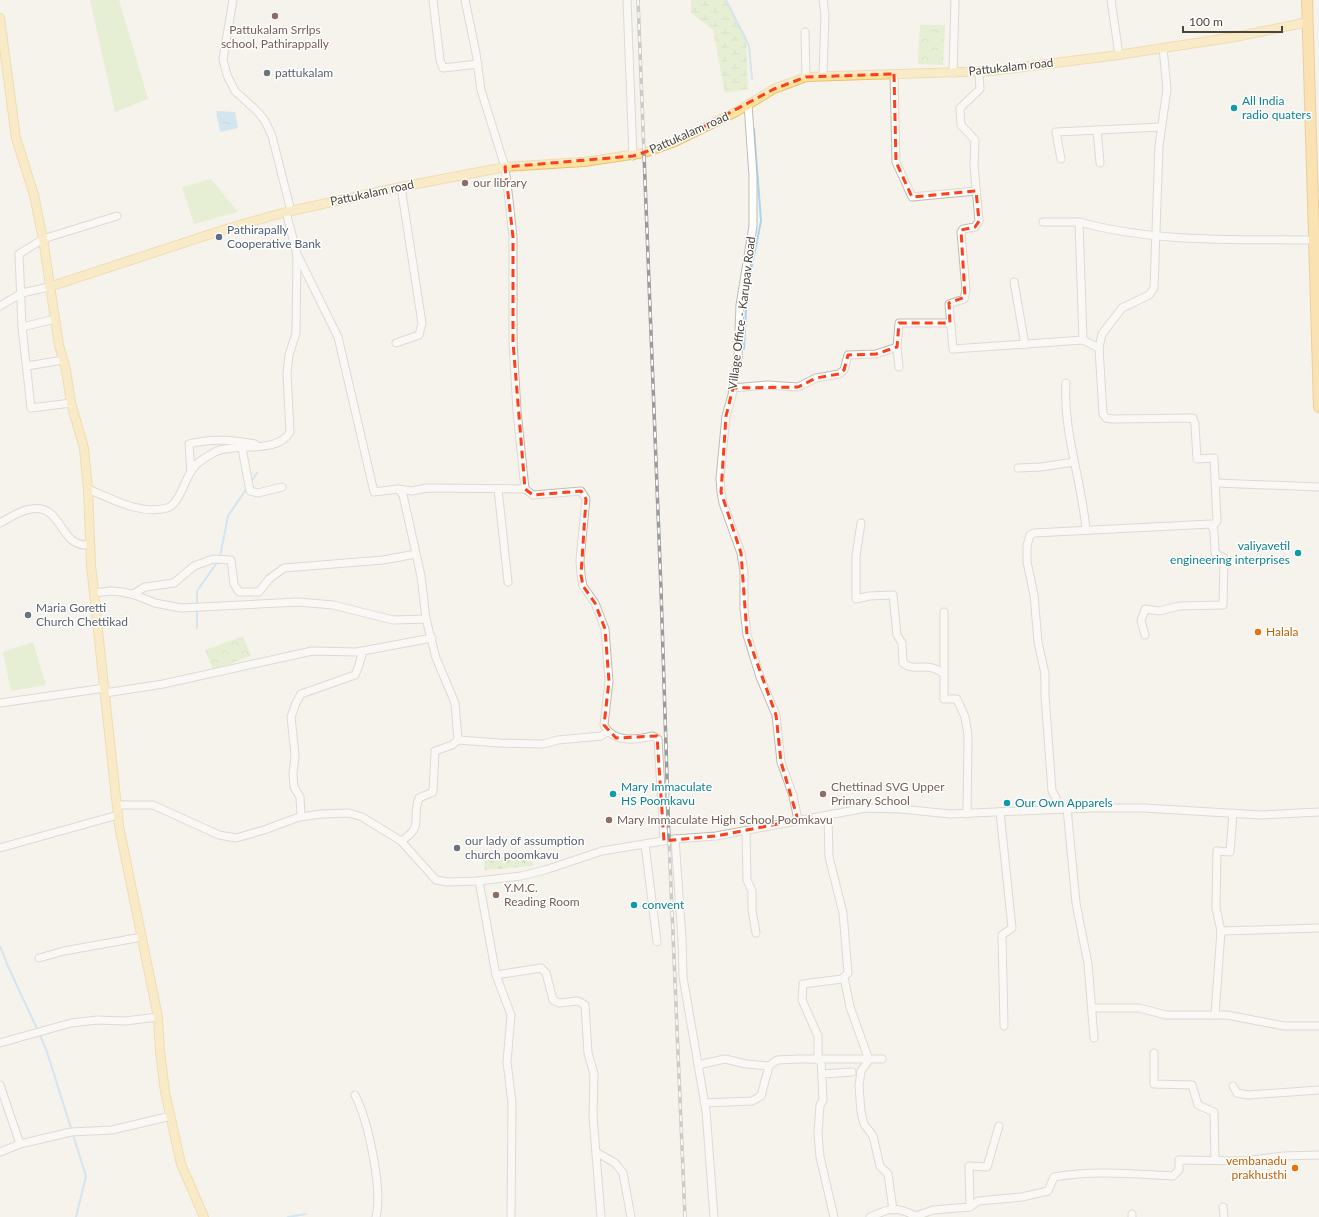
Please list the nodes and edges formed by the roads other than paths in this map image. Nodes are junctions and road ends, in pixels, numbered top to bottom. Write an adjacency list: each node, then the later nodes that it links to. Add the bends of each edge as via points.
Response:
1 (233, 0): 29 (street, via 225,41 224,64 235,91 262,116 272,136)
2 (433, 0): 14 (street, via 443,68)
3 (464, 0): 14 (street)
4 (628, 0): 23 (street)
5 (823, 0): 18 (street)
6 (955, 0): 16 (street)
7 (1111, 0): 13 (street)
8 (1307, 0): 10 (highway)
9 (0, 18): 34 (main road, via 16,138 34,195)
10 (1308, 22): 12 (main road, Pattukalam road, via 1258,33); 35 (highway)
11 (805, 32): 19 (street)
12 (1163, 48): 13 (main road, Pattukalam road); 21 (street, via 1167,88)
13 (1119, 55): 15 (main road, Pattukalam road)
14 (478, 64): 26 (street, via 481,90)
15 (979, 72): 16 (main road, Pattukalam road); 28 (street, via 980,89 960,108 961,125 975,140)
16 (953, 73): 17 (main road, Pattukalam road)
17 (894, 74): 18 (main road, Pattukalam road); 28 (street, via 896,162 912,197)
18 (823, 76): 19 (main road, Pattukalam road)
19 (806, 77): 20 (main road, Pattukalam road, via 774,89)
20 (748, 104): 23 (main road, Pattukalam road, via 675,142); 53 (street, Village Office - Karupav Road, via 753,226 740,305 738,356)
21 (1161, 127): 22 (street); 33 (street)
22 (1097, 130): 24 (street, via 1056,132); 25 (street)
23 (633, 156): 26 (main road, Pattukalam road)
24 (1061, 159)
25 (1100, 163)
26 (505, 167): 27 (main road, Pattukalam road); 66 (street, via 513,237 513,342)
27 (401, 187): 29 (main road, Pattukalam road); 45 (street, via 422,324 419,335)
28 (976, 191): 42 (street, via 979,221 975,227 963,229 961,232 966,297 949,304)
29 (288, 212): 36 (street); 38 (main road, Pattukalam road, via 219,231)
30 (116, 216): 34 (street)
31 (1043, 222): 32 (street)
32 (1080, 222): 33 (street, via 1111,231); 44 (street)
33 (1156, 235): 35 (street, via 1196,240); 48 (street, via 1153,292 1122,308 1102,334)
34 (43, 239): 38 (main road); 39 (street, via 19,254)
35 (1315, 240): 55 (highway)
36 (297, 254): 56 (street, via 296,333 287,373 290,432 275,443 265,446); 64 (street, via 338,337 374,492)
37 (1014, 282): 46 (street)
38 (49, 286): 39 (street); 41 (main road)
39 (20, 295): 40 (street); 43 (street)
40 (0, 306)
41 (55, 318): 43 (street); 49 (main road)
42 (950, 323): 46 (street, via 953,349); 47 (street, via 899,323)
43 (22, 326): 50 (street)
44 (1083, 340): 46 (street); 48 (street)
45 (396, 343)
46 (1025, 345)
47 (897, 347): 51 (street); 53 (street, via 876,354 848,355 844,370 839,374 816,378 798,387)
48 (1099, 348): 60 (street, via 1104,417 1193,418 1197,459 1214,458)
49 (63, 360): 50 (street); 54 (main road)
50 (27, 366): 54 (street, via 31,408)
51 (900, 367)
52 (1066, 383): 57 (street, via 1065,395)
53 (733, 388): 96 (street, Village Office - Karupav Road, via 726,416 721,492 741,553 749,644 776,715 781,762)
54 (71, 403): 63 (main road, via 84,448)
55 (1319, 406)
56 (242, 444): 59 (street, via 225,448 203,459); 59 (street, via 205,440 189,444); 61 (street, via 250,490 258,493)
57 (1074, 462): 58 (street); 70 (street)
58 (1018, 468)
59 (191, 472): 63 (street, via 175,503 170,508 161,510 132,507)
60 (1216, 483): 62 (street); 69 (street, via 1218,521)
61 (282, 487)
62 (1319, 487)
63 (88, 489): 71 (main road)
64 (398, 489): 65 (street); 72 (street, via 403,495)
65 (498, 489): 66 (street); 73 (street)
66 (525, 489): 84 (street, via 533,495 581,491 586,498 581,575 583,586 595,603 605,629 609,681 604,725)
67 (0, 523): 71 (street, via 31,508 46,509 52,513 71,540 80,545)
68 (861, 523): 81 (street, via 856,556 856,599 894,595 897,635 902,643 902,663 908,667 937,668)
69 (1213, 526): 70 (street); 78 (street, via 1215,553 1224,558 1223,606 1179,606 1159,611 1146,609 1141,621)
70 (1086, 530): 87 (street, via 1034,533 1028,538 1027,546 1038,642 1045,674 1052,791)
71 (90, 545): 74 (main road)
72 (416, 554): 75 (street, via 383,560 284,568 269,579 259,592 239,592 234,584 231,560 213,559 194,566 174,583 145,587); 77 (street)
73 (508, 582)
74 (94, 593): 75 (street, via 111,591); 82 (main road)
75 (133, 594): 77 (street, via 155,604 169,606 298,602 333,605 393,620)
76 (944, 612): 81 (street)
77 (426, 619): 79 (street)
78 (1145, 635)
79 (432, 638): 80 (street); 85 (street, via 436,658 455,704)
80 (363, 651): 82 (street, via 312,651 163,684); 95 (street, via 355,675 301,694 296,702 292,717 295,755 293,774 294,787 300,797)
81 (944, 674): 92 (street, via 944,699 957,699 965,717 968,756)
82 (104, 690): 83 (street); 86 (main road)
83 (0, 703)
84 (607, 732): 85 (street, via 601,736 543,744); 100 (street, via 616,738 653,736 658,739)
85 (458, 740): 99 (street, via 452,745 434,750 433,792 419,798 415,828)
86 (117, 805): 93 (main road); 95 (street, via 152,805 225,837 236,838)
87 (1057, 808): 88 (street); 89 (street)
88 (1067, 808): 91 (street, via 1144,808); 112 (street, via 1076,903 1088,964)
89 (1000, 812): 92 (street); 115 (street, via 1012,928 1002,935)
90 (1319, 812): 91 (street, via 1261,815)
91 (1232, 813): 105 (street, via 1230,852 1217,851 1216,908)
92 (967, 814): 94 (street, via 866,808)
93 (118, 815): 102 (street); 107 (main road)
94 (828, 816): 96 (street); 111 (street, via 829,857 843,913 848,972)
95 (301, 817): 99 (street, via 349,813 362,817)
96 (798, 820): 97 (street)
97 (746, 830): 98 (street, via 716,836); 106 (street, via 747,880 752,891)
98 (675, 839): 100 (street); 123 (street, via 683,977 688,1019)
99 (401, 841): 103 (street, via 436,880)
100 (664, 841): 101 (street)
101 (645, 844): 103 (street, via 602,851 521,876); 108 (street)
102 (0, 848)
103 (479, 881): 110 (street)
104 (1319, 928): 105 (street)
105 (1221, 931): 113 (street)
106 (756, 933)
107 (142, 937): 109 (street); 114 (main road)
108 (656, 942)
109 (39, 958)
110 (496, 975): 136 (street, via 541,968 546,973 553,1000 559,1003 578,1001 585,1005 588,1053 594,1074 593,1116); 144 (street, via 511,1015 507,1062 512,1103)
111 (844, 977): 121 (street, via 804,984 802,1000 818,1036); 122 (street, via 850,1007)
112 (1092, 1008): 113 (street, via 1139,1008 1166,1015); 117 (street)
113 (1215, 1015): 116 (street, via 1284,1026)
114 (158, 1017): 118 (street, via 71,1023); 132 (main road, via 165,1092)
115 (1004, 1026)
116 (1319, 1026)
117 (1094, 1038)
118 (0, 1043)
119 (1154, 1053): 138 (street, via 1154,1084 1192,1085 1198,1105 1214,1112)
120 (882, 1059): 122 (street)
121 (819, 1060): 122 (street); 124 (street, via 777,1060); 126 (street)
122 (869, 1060): 141 (street, via 861,1071 861,1112 864,1124 873,1136 880,1166 888,1174)
123 (698, 1065): 124 (street, via 725,1059); 131 (street)
124 (769, 1066): 131 (street, via 761,1096 752,1101)
125 (852, 1072): 126 (street)
126 (823, 1074): 148 (street, via 823,1100 820,1105 818,1134 820,1157)
127 (0, 1085): 134 (street)
128 (1233, 1086): 129 (street, via 1237,1093 1248,1095)
129 (1319, 1090)
130 (355, 1095): 143 (street, via 363,1112 377,1177)
131 (704, 1103): 147 (street, via 710,1144)
132 (171, 1116): 134 (street, via 112,1130 71,1132); 142 (main road, via 181,1164)
133 (999, 1126): 139 (street, via 987,1167 969,1166)
134 (20, 1144): 135 (street)
135 (0, 1152)
136 (596, 1152): 145 (street); 146 (street, via 615,1163 623,1173)
137 (1319, 1155): 138 (street, via 1244,1161)
138 (1215, 1160): 139 (street, via 1179,1160 1179,1170 1173,1176 1107,1173 1054,1177 1048,1191 1022,1197 978,1201)
139 (970, 1207): 150 (street, via 933,1210)
140 (1223, 1207): 151 (street)
141 (893, 1210): 149 (street, via 885,1210); 150 (street, via 900,1210)
142 (204, 1217)
143 (376, 1217)
144 (510, 1217)
145 (601, 1217)
146 (631, 1217)
147 (714, 1217)
148 (834, 1217)
149 (870, 1217)
150 (916, 1217)
151 (1224, 1217)

